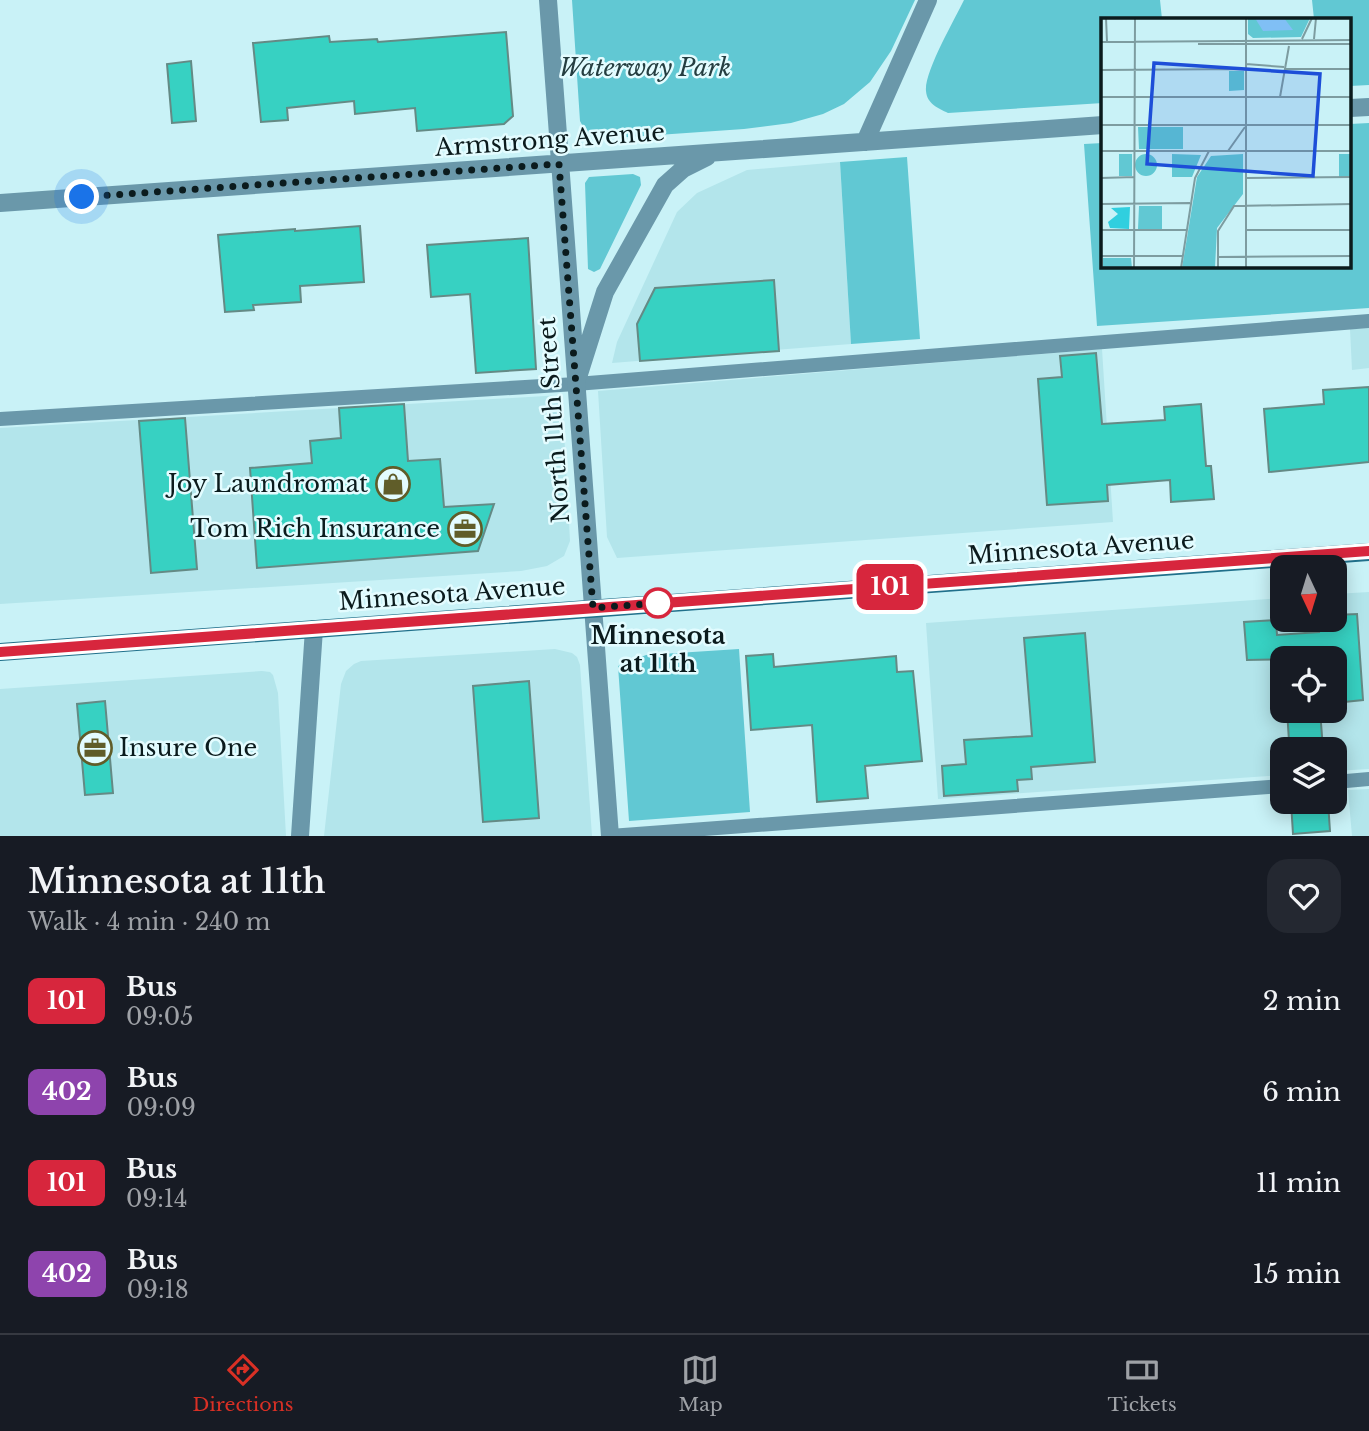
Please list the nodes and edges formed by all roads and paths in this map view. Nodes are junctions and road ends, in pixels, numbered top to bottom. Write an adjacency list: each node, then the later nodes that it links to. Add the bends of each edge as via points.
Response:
1 (548, 0): 6 (street, North 11th Street)
2 (928, 0): 4 (street)
3 (1101, 125): 4 (street, Armstrong Avenue)
4 (864, 142): 5 (street, Armstrong Avenue)
5 (716, 153): 6 (street, Armstrong Avenue); 9 (street, via 683,169 664,185 605,292)
6 (559, 164): 7 (street, Armstrong Avenue); 9 (street, North 11th Street)
7 (0, 203)
8 (1369, 321): 9 (lane)
9 (576, 384): 10 (lane); 12 (street, North 11th Street)
10 (0, 419)
11 (1369, 552): 12 (main road, Minnesota Avenue)
12 (593, 608): 13 (main road, Minnesota Avenue); 19 (street, North 11th Street)
13 (314, 629): 14 (main road, Minnesota Avenue); 18 (street)
14 (0, 652)
15 (1369, 779): 16 (lane)
16 (1347, 781)
17 (1270, 787): 19 (lane)
18 (300, 836)
19 (610, 836)

